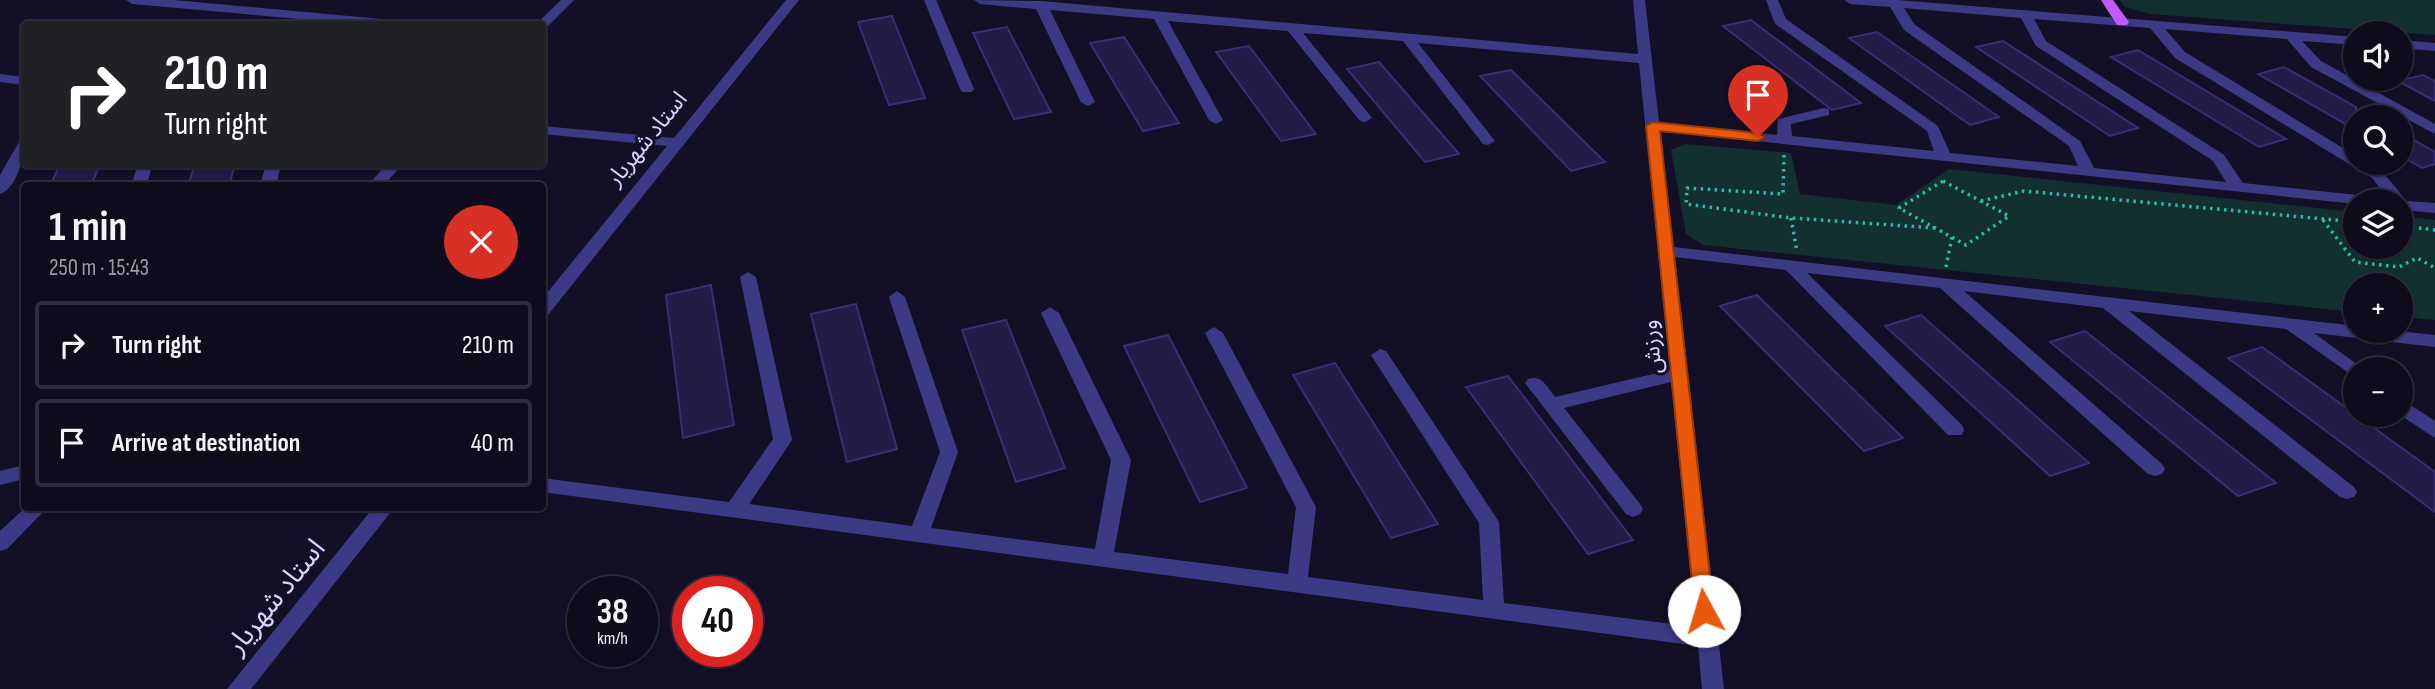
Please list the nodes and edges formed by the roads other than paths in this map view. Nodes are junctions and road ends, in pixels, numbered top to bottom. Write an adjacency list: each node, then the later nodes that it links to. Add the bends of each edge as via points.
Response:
1 (132, 0): 14 (street)
2 (568, 0): 15 (street)
3 (793, 0): 37 (street, استاد شهریار)
4 (930, 0): 27 (street)
5 (980, 0): 11 (street)
6 (1639, 0): 23 (street, ورزش)
7 (1772, 0): 39 (street, via 1780,21 1933,130)
8 (1850, 0): 10 (street)
9 (2107, 0): 16 (main road)
10 (1894, 4): 12 (street); 41 (street, via 1909,27 2076,144)
11 (1041, 5): 13 (street); 28 (street)
12 (2025, 14): 16 (street); 43 (street, via 2041,43 2219,158)
13 (1159, 16): 18 (street); 31 (street)
14 (360, 21)
15 (545, 21)
16 (2122, 22): 17 (street)
17 (2154, 24): 19 (street); 45 (street, via 2180,55 2377,175)
18 (1292, 27): 20 (street); 30 (street)
19 (2291, 36): 21 (street); 34 (street, via 2316,64)
20 (1406, 37): 23 (street); 36 (street)
21 (2343, 40)
22 (2428, 47): 24 (street)
23 (1646, 58): 32 (street, ورزش)
24 (2435, 58)
25 (0, 78): 26 (street)
26 (21, 81)
27 (967, 89)
28 (1088, 102)
29 (1824, 112): 35 (street, via 1783,122)
30 (1365, 118)
31 (1216, 120)
32 (1653, 126): 35 (street); 49 (street, ورزش)
33 (546, 130): 37 (street)
34 (2435, 130)
35 (1784, 140): 39 (street)
36 (1489, 141)
37 (677, 143): 55 (street, استاد شهریار)
38 (21, 150): 44 (street)
39 (1944, 157): 41 (street)
40 (392, 168): 42 (street)
41 (2088, 172): 43 (street)
42 (378, 182)
43 (2238, 188): 46 (street)
44 (0, 189)
45 (2388, 189)
46 (2343, 199)
47 (2413, 205): 48 (street)
48 (2435, 208)
49 (1666, 251): 50 (street); 62 (street, ورزش)
50 (1795, 266): 52 (street); 66 (street)
51 (748, 277): 74 (street, via 783,440)
52 (1945, 284): 54 (street); 68 (street)
53 (897, 298): 77 (street, via 949,452)
54 (2108, 303): 57 (street); 72 (street)
55 (546, 306)
56 (1051, 313): 79 (street, via 1121,460)
57 (2290, 324): 59 (street); 61 (street)
58 (1214, 333): 80 (street, via 1306,507)
59 (2435, 341)
60 (1380, 355): 81 (street, via 1489,522)
61 (2343, 363)
62 (1679, 374): 64 (street); 82 (street, ورزش)
63 (1534, 383): 64 (street)
64 (1551, 405): 73 (street)
65 (2413, 415): 67 (street)
66 (1955, 430)
67 (2435, 431)
68 (2155, 469)
69 (21, 473): 70 (street)
70 (0, 478)
71 (546, 486): 74 (street)
72 (2347, 492)
73 (1633, 509)
74 (734, 510): 77 (street)
75 (34, 511): 78 (street)
76 (382, 511): 83 (street, استاد شهریار)
77 (919, 535): 79 (street)
78 (0, 543)
79 (1103, 559): 80 (street)
80 (1297, 584): 81 (street)
81 (1494, 610): 82 (street)
82 (1707, 638): 84 (street, ورزش)
83 (238, 689)
84 (1713, 689)

